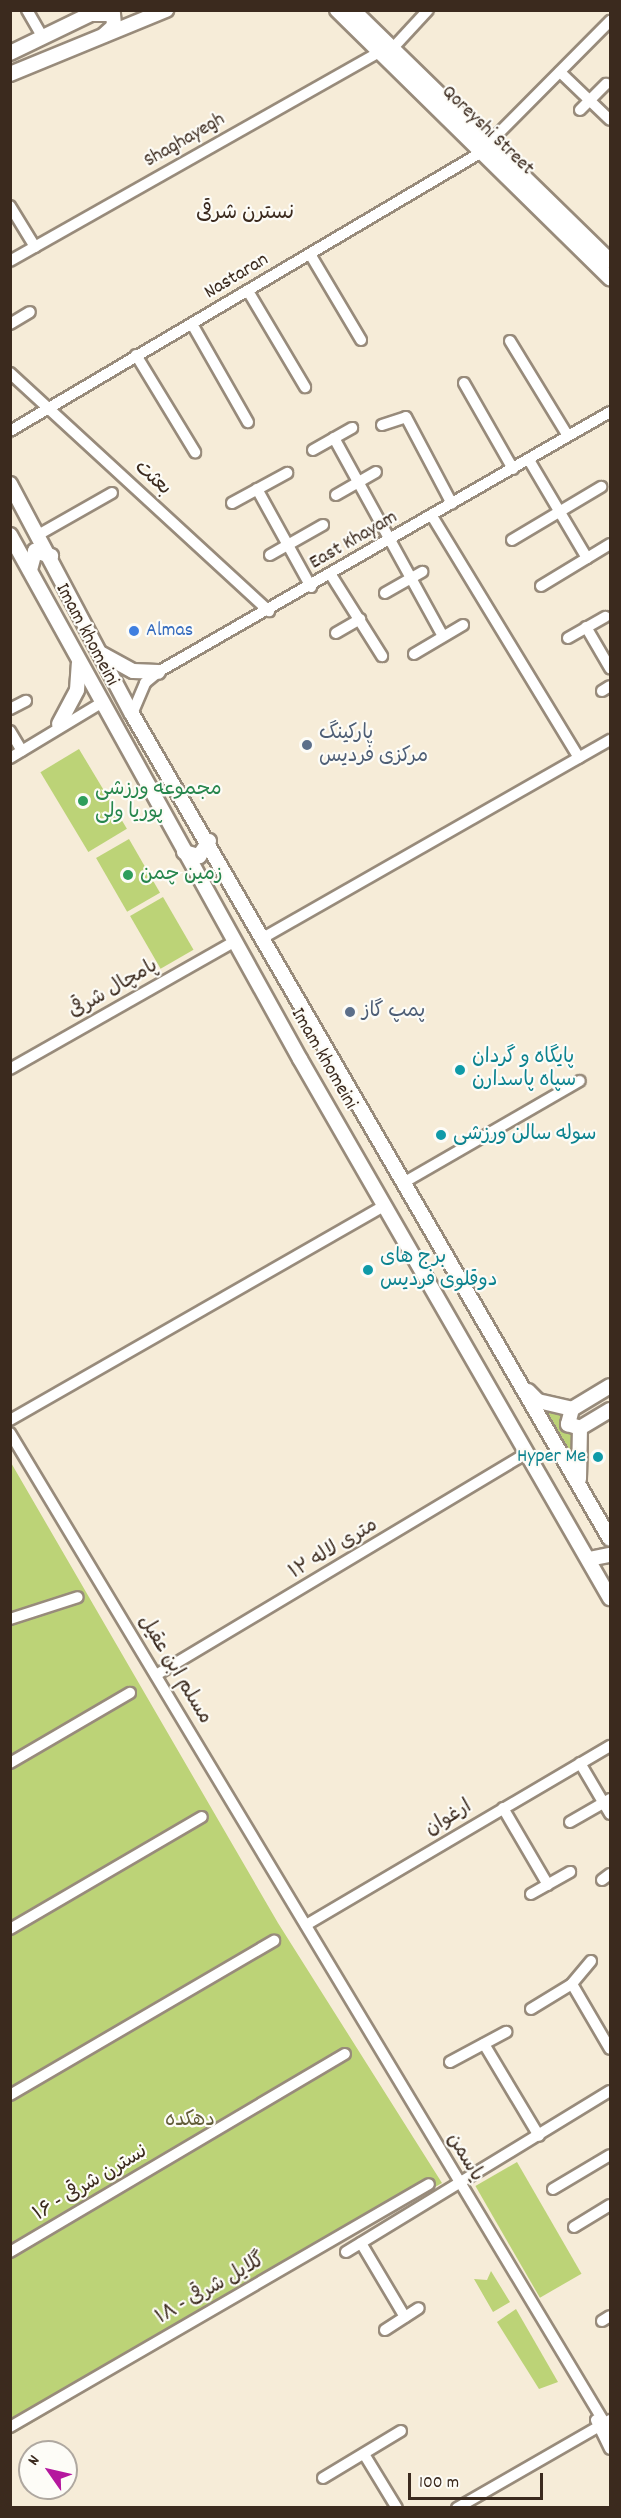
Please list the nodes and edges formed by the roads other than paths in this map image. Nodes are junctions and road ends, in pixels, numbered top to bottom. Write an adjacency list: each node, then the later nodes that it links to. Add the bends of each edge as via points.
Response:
1 (27, 10): 11 (street)
2 (137, 10): 8 (main road)
3 (166, 10): 8 (main road)
4 (337, 10): 12 (main road, Qoreyshi Street)
5 (353, 10): 12 (main road, Qoreyshi Street)
6 (428, 10): 12 (street, Shaghayegh)
7 (96, 12): 10 (main road, via 107,12 115,21); 11 (main road)
8 (152, 17): 10 (main road)
9 (610, 21): 14 (street, Nastaran)
10 (102, 36): 15 (main road)
11 (43, 38): 13 (main road)
12 (385, 51): 20 (main road, Qoreyshi Street); 23 (street, Shaghayegh)
13 (10, 53)
14 (560, 72): 17 (street); 20 (street, Nastaran)
15 (10, 74)
16 (606, 84): 17 (street)
17 (590, 100): 18 (street); 19 (street)
18 (580, 110)
19 (610, 120)
20 (484, 149): 21 (main road, Qoreyshi Street); 24 (street, Nastaran)
21 (526, 190): 26 (main road, Qoreyshi Street); 27 (main road, Qoreyshi Street)
22 (10, 206): 23 (street)
23 (35, 247): 25 (street, Shaghayegh)
24 (310, 254): 28 (street, Nastaran); 32 (street)
25 (10, 261)
26 (610, 261)
27 (610, 278)
28 (248, 291): 31 (street, Nastaran); 37 (street)
29 (30, 312): 30 (street)
30 (10, 324)
31 (192, 324): 34 (street, Nastaran); 40 (street)
32 (362, 340)
33 (510, 340): 44 (street)
34 (136, 356): 38 (street, Nastaran); 47 (street)
35 (10, 372): 38 (street, بعثت)
36 (464, 384): 49 (street)
37 (305, 387)
38 (50, 408): 43 (street, Nastaran); 79 (street, بعثت)
39 (610, 412): 44 (street, East Khayam)
40 (248, 422)
41 (382, 425): 59 (street, via 406,417)
42 (352, 428): 45 (street)
43 (10, 431)
44 (568, 436): 48 (street, East Khayam)
45 (334, 438): 46 (street); 52 (street)
46 (313, 450)
47 (195, 452)
48 (529, 460): 49 (street, East Khayam); 60 (street)
49 (513, 469): 59 (street, East Khayam)
50 (376, 472): 52 (street)
51 (287, 473): 55 (street)
52 (357, 483): 57 (street); 66 (street)
53 (10, 484): 64 (main road, Imam khomeini)
54 (601, 487): 60 (street)
55 (257, 489): 58 (street); 68 (street)
56 (112, 493): 64 (street)
57 (336, 495)
58 (232, 503)
59 (452, 504): 61 (street, East Khayam)
60 (558, 511): 65 (street); 71 (street)
61 (432, 516): 66 (street, East Khayam); 102 (street)
62 (323, 525): 68 (street)
63 (10, 535): 72 (main road, Imam khomeini)
64 (38, 536): 70 (main road, Imam khomeini)
65 (512, 540)
66 (387, 542): 74 (street, East Khayam); 75 (street)
67 (610, 544): 71 (street)
68 (288, 545): 69 (street); 77 (street)
69 (270, 555)
70 (51, 556): 72 (main road, via 35,551); 87 (main road, Imam khomeini)
71 (587, 558): 76 (street)
72 (30, 570): 90 (main road, Imam khomeini)
73 (422, 572): 75 (street)
74 (331, 575): 77 (street, East Khayam); 81 (street)
75 (409, 579): 78 (street); 85 (street)
76 (541, 586)
77 (311, 587): 79 (street, East Khayam)
78 (385, 593)
79 (269, 611): 92 (street, East Khayam)
80 (604, 616): 83 (street)
81 (360, 620): 84 (street); 89 (street)
82 (463, 625): 85 (street)
83 (586, 627): 86 (street); 91 (street)
84 (336, 633)
85 (443, 636): 88 (street)
86 (568, 638)
87 (98, 651): 92 (main road, via 133,671); 96 (main road, Imam khomeini)
88 (414, 654)
89 (382, 656)
90 (79, 663): 94 (main road, Imam khomeini); 97 (main road, via 77,690)
91 (610, 668)
92 (158, 672): 96 (street, East Khayam, via 145,683)
93 (26, 700): 95 (street)
94 (101, 704): 97 (street); 104 (main road, Imam khomeini)
95 (10, 709)
96 (132, 714): 103 (main road, Imam khomeini)
97 (58, 724): 100 (street)
98 (10, 731): 100 (street)
99 (610, 740): 102 (street)
100 (22, 751): 101 (street)
101 (10, 758)
102 (579, 758): 105 (street)
103 (209, 841): 104 (main road, via 199,856); 105 (main road, Imam khomeini)
104 (184, 852): 106 (main road, Imam khomeini)
105 (261, 939): 109 (main road, Imam khomeini)
106 (234, 942): 107 (street, پامچال شرقی); 110 (main road, Imam khomeini)
107 (10, 1069)
108 (579, 1081): 109 (street)
109 (403, 1182): 112 (main road, Imam khomeini)
110 (385, 1205): 115 (street); 118 (main road, Imam khomeini)
111 (610, 1386): 113 (main road)
112 (523, 1387): 113 (main road, via 538,1401); 119 (main road, Imam khomeini)
113 (572, 1409): 116 (main road, via 568,1424)
114 (610, 1410): 116 (main road)
115 (10, 1420)
116 (580, 1428): 119 (main road, via 576,1451)
117 (10, 1433): 126 (street, مسلم ابن عقیل)
118 (528, 1453): 122 (main road, Imam khomeini); 126 (street, ۱۲ متری لاله)
119 (582, 1490): 120 (main road, Imam khomeini)
120 (610, 1539)
121 (610, 1555): 122 (main road)
122 (589, 1559): 123 (main road, Imam khomeini)
123 (608, 1587)
124 (78, 1597): 125 (street)
125 (10, 1619)
126 (156, 1675): 139 (street, مسلم ابن عقیل)
127 (129, 1693): 129 (street)
128 (610, 1746): 130 (street, ارغوان)
129 (10, 1763)
130 (580, 1763): 131 (street); 132 (street, ارغوان)
131 (607, 1801): 133 (street); 135 (street)
132 (503, 1808): 137 (street); 139 (street, ارغوان)
133 (610, 1814)
134 (201, 1817): 140 (street)
135 (570, 1822)
136 (570, 1872): 137 (street)
137 (548, 1885): 138 (street)
138 (531, 1894)
139 (306, 1925): 156 (street, یاسمن)
140 (10, 1929)
141 (274, 1941): 151 (street)
142 (591, 1962): 143 (street)
143 (572, 1984): 144 (street); 147 (street)
144 (531, 2009)
145 (506, 2032): 146 (street)
146 (484, 2044): 149 (street); 152 (street)
147 (610, 2049)
148 (345, 2054): 161 (street, نسترن شرقی - ۱۶)
149 (450, 2062)
150 (610, 2091): 152 (street)
151 (10, 2095)
152 (539, 2136): 156 (street)
153 (607, 2157): 154 (street); 157 (street)
154 (610, 2170)
155 (429, 2184): 167 (street, گلایل شرقی - ۱۸)
156 (460, 2185): 160 (street); 166 (street, یاسمن, via 592,2409)
157 (553, 2189)
158 (610, 2205): 159 (street)
159 (574, 2227)
160 (361, 2243): 162 (street); 164 (street)
161 (10, 2252)
162 (346, 2252)
163 (419, 2308): 164 (street)
164 (405, 2317): 165 (street)
165 (385, 2330)
166 (606, 2425): 169 (street, یاسمن); 173 (street)
167 (10, 2427)
168 (401, 2431): 170 (street)
169 (610, 2449)
170 (364, 2454): 171 (street); 172 (street)
171 (323, 2478)
172 (397, 2508)
173 (457, 2508)

